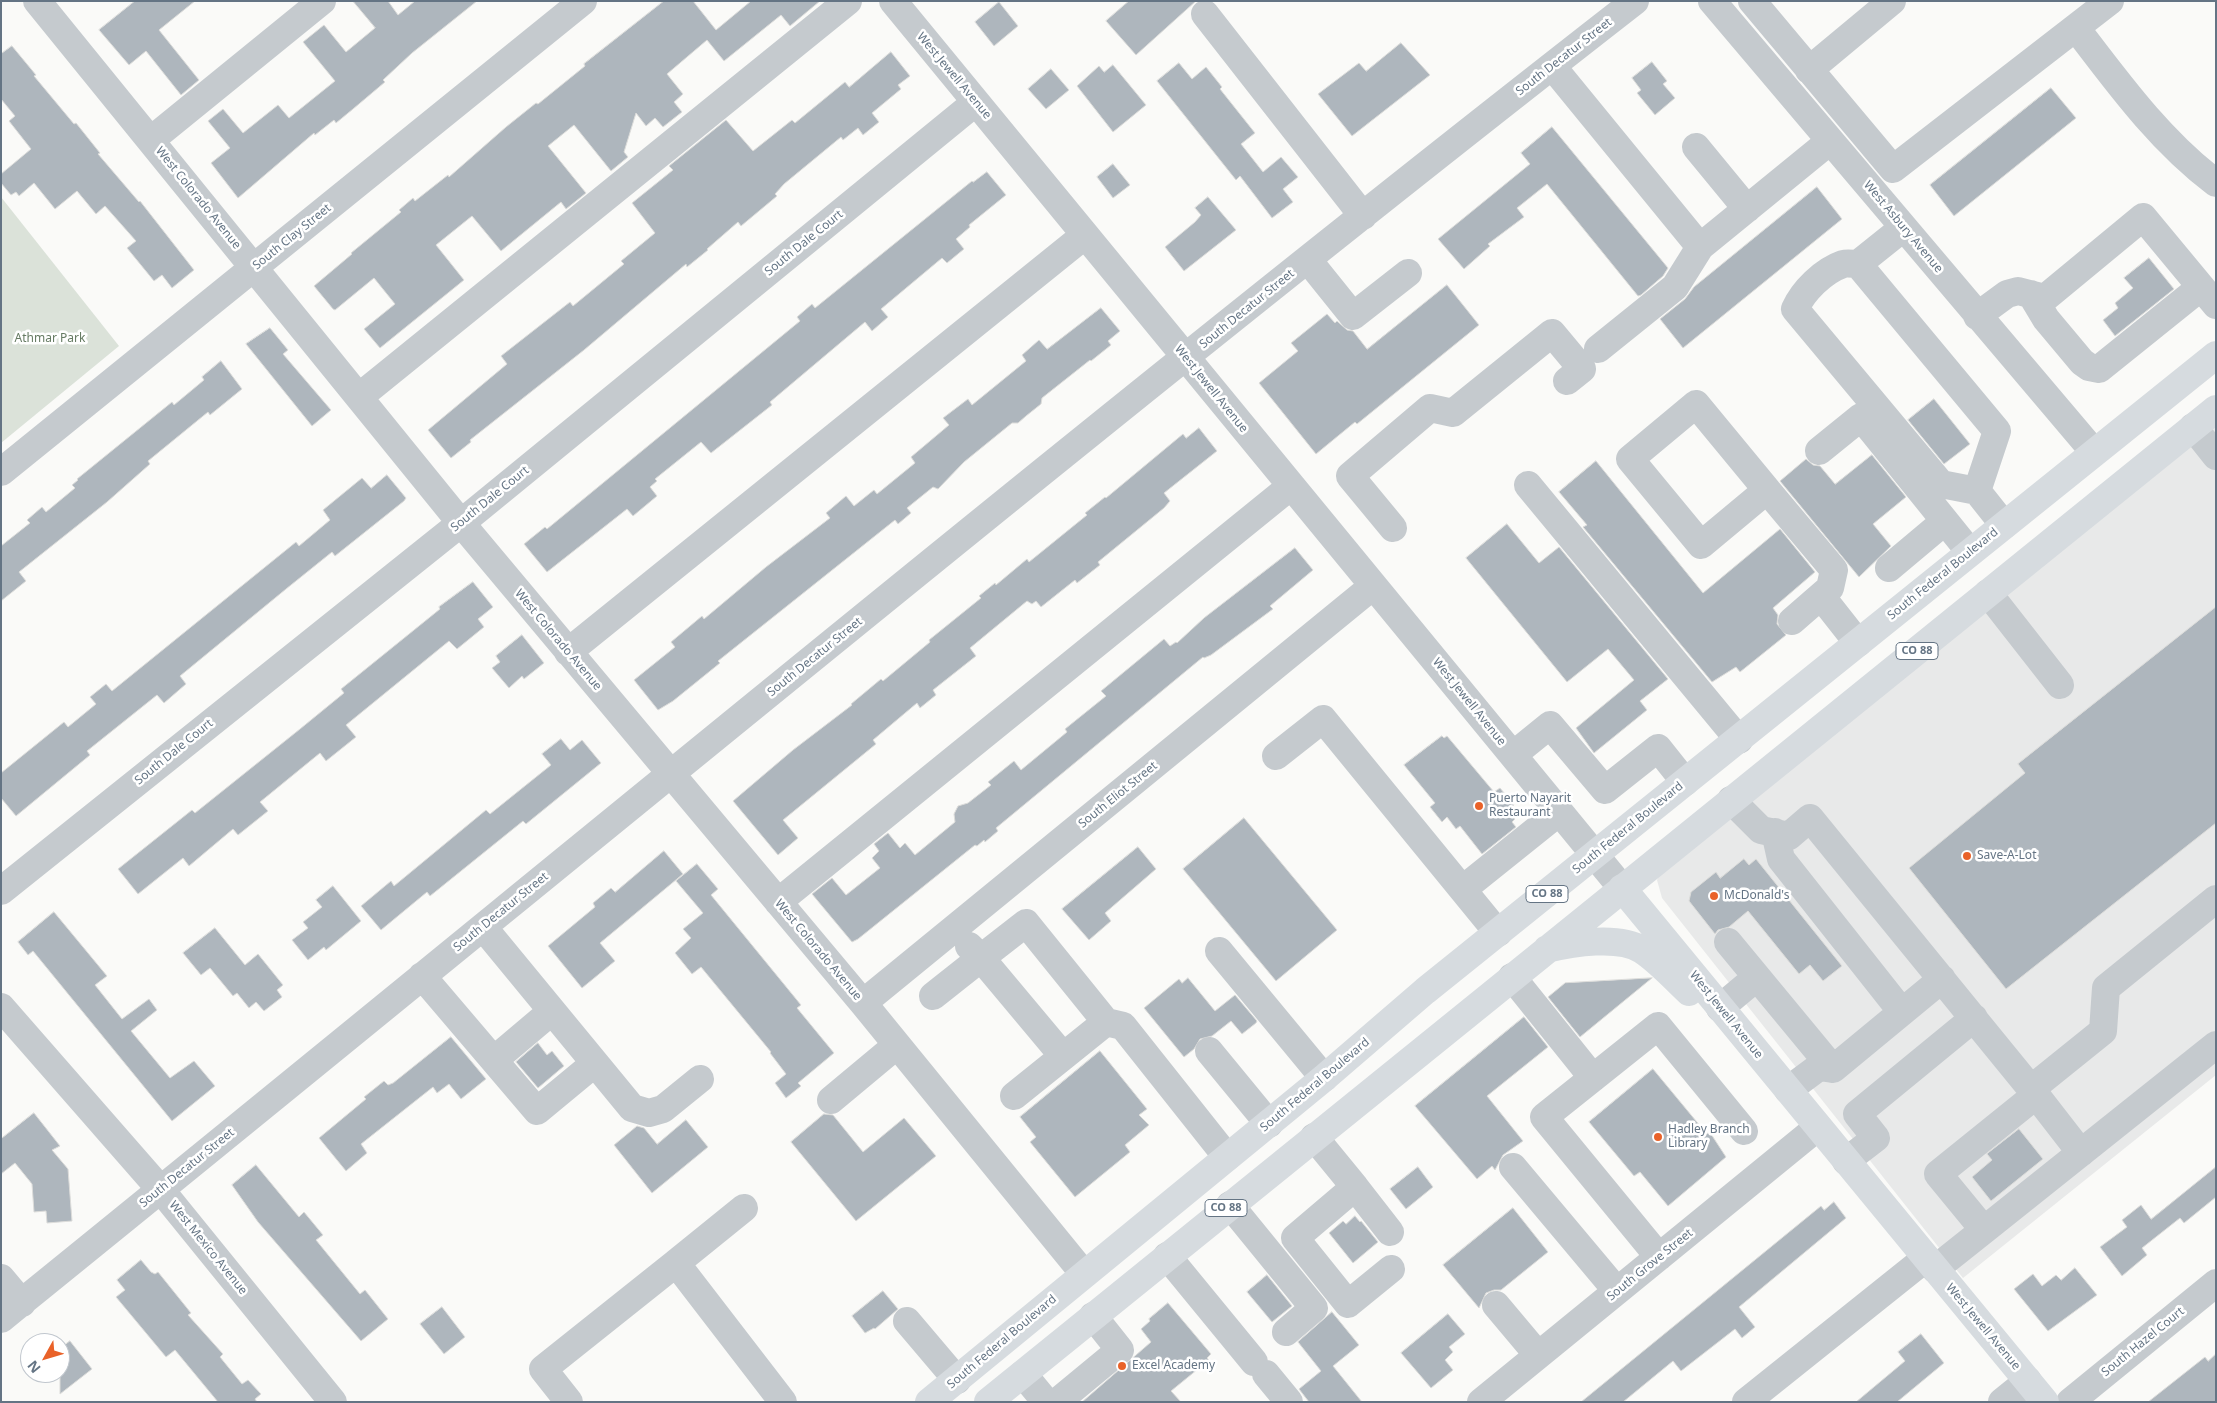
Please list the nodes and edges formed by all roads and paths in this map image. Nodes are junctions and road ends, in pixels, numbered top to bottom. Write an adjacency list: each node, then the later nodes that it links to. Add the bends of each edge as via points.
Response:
1 (322, 1): 16 (street)
2 (582, 1): 27 (street, South Clay Street)
3 (848, 1): 36 (street)
4 (892, 1): 15 (street, West Jewell Avenue)
5 (1635, 1): 13 (street, South Decatur Street)
6 (1712, 1): 17 (street, West Asbury Avenue)
7 (1752, 1): 14 (street)
8 (1892, 1): 14 (street)
9 (2110, 1): 12 (street)
10 (43, 3): 16 (street, West Colorado Avenue)
11 (1205, 14): 21 (street)
12 (2076, 28): 14 (street, via 1893,169); 19 (street, via 2132,101 2198,170)
13 (1552, 66): 21 (street, South Decatur Street); 24 (street)
14 (1809, 70)
15 (976, 102): 23 (street, West Jewell Avenue); 48 (street, South Dale Court)
16 (151, 140): 27 (street, West Colorado Avenue)
17 (1830, 141): 20 (street); 22 (street, West Asbury Avenue)
18 (1696, 147): 20 (street)
19 (2216, 183)
20 (1747, 209): 24 (street)
21 (1363, 216): 25 (street, South Decatur Street)
22 (1903, 228): 26 (street); 31 (street, West Asbury Avenue)
23 (1085, 235): 34 (street, West Jewell Avenue); 58 (street)
24 (1700, 247): 32 (street, via 1675,287)
25 (1308, 260): 28 (street, via 1353,316); 34 (street, South Decatur Street)
26 (1858, 264): 46 (street, via 1997,431); 46 (street, via 1843,264 1817,280 1802,292 1795,309 1941,484)
27 (255, 267): 36 (street, West Colorado Avenue); 42 (street, South Clay Street)
28 (1408, 273)
29 (2031, 294): 30 (street, via 2046,319 2082,362 2099,368); 30 (street, via 2045,298 2143,218); 31 (street, via 2018,291 2007,294)
30 (2208, 296)
31 (1977, 316): 40 (street, West Asbury Avenue)
32 (1598, 349)
33 (2216, 355): 40 (main road, South Federal Boulevard / CO 88)
34 (1186, 358): 44 (street, West Jewell Avenue); 63 (street, South Decatur Street)
35 (1567, 381): 50 (street, via 1582,369 1552,333 1453,413 1430,408 1350,476)
36 (359, 397): 48 (street, West Colorado Avenue)
37 (2216, 409): 38 (main road, CO 88)
38 (2193, 427): 41 (street); 54 (main road, CO 88)
39 (1819, 451): 47 (street, via 1861,417)
40 (2094, 452): 49 (main road, South Federal Boulevard / CO 88)
41 (2216, 456)
42 (1, 472)
43 (1528, 485): 60 (street)
44 (1292, 486): 53 (street, West Jewell Avenue); 73 (street)
45 (1767, 490): 45 (street, via 1696,404 1630,459 1701,545); 55 (street, via 1834,570 1830,588)
46 (1977, 491): 49 (street)
47 (1945, 521): 51 (street); 52 (street)
48 (461, 523): 58 (street, West Colorado Avenue); 71 (street, South Dale Court)
49 (2004, 525): 51 (main road, South Federal Boulevard / CO 88)
50 (1393, 528)
51 (1970, 552): 57 (main road, South Federal Boulevard / CO 88)
52 (1889, 568)
53 (1373, 586): 62 (street, West Jewell Avenue); 75 (street, South Eliot Street)
54 (1988, 593): 59 (street); 65 (main road, CO 88)
55 (1821, 596): 56 (street); 57 (street)
56 (1792, 620)
57 (1858, 643): 60 (main road, South Federal Boulevard / CO 88)
58 (568, 652): 63 (street, West Colorado Avenue)
59 (2060, 685)
60 (1738, 740): 64 (main road, South Federal Boulevard / CO 88)
61 (1276, 756): 70 (street, via 1323,719)
62 (1513, 756): 64 (street, via 1550,725 1605,790 1658,748); 66 (street, West Jewell Avenue)
63 (670, 774): 73 (street, West Colorado Avenue); 74 (street, South Decatur Street)
64 (1685, 782): 68 (main road, South Federal Boulevard / CO 88)
65 (1731, 800): 67 (street, via 1762,830); 69 (main road, CO 88)
66 (1559, 812): 68 (street, West Jewell Avenue); 70 (street)
67 (1775, 832): 84 (street, via 1789,836 1810,818); 90 (street, via 1781,859)
68 (1595, 855): 69 (street, West Jewell Avenue); 76 (main road, South Federal Boulevard / CO 88)
69 (1622, 888): 78 (main road, CO 88); 88 (main road, West Jewell Avenue)
70 (1463, 889): 76 (street)
71 (1, 891)
72 (2216, 899): 104 (street, via 2106,988 2103,1031)
73 (778, 902): 86 (street, West Colorado Avenue)
74 (483, 927): 81 (street, South Decatur Street); 89 (street)
75 (954, 929): 80 (street); 86 (street, South Eliot Street)
76 (1498, 933): 100 (main road, South Federal Boulevard / CO 88)
77 (1728, 942): 83 (street)
78 (1546, 950): 82 (main road, CO 88); 103 (main road, via 1573,943 1623,943 1641,950)
79 (1219, 951): 100 (street)
80 (981, 958): 85 (street); 92 (street, via 1026,922); 96 (street)
81 (422, 976): 97 (street); 116 (street, South Decatur Street)
82 (1512, 977): 101 (street); 110 (main road, CO 88)
83 (1757, 977): 88 (street); 99 (street)
84 (1942, 979): 90 (street); 91 (street)
85 (933, 996)
86 (863, 1003): 94 (street, West Colorado Avenue)
87 (1, 1007): 116 (street, West Mexico Avenue)
88 (1720, 1008): 103 (main road, West Jewell Avenue)
89 (552, 1011): 97 (street); 98 (street)
90 (1902, 1012): 99 (street)
91 (1974, 1018): 104 (street); 113 (street, via 1857,1114 1876,1138)
92 (1106, 1022): 96 (street); 112 (street, via 1123,1026)
93 (2216, 1045): 111 (street)
94 (897, 1046): 106 (street); 126 (street, West Colorado Avenue)
95 (1210, 1051): 107 (street)
96 (1063, 1056): 105 (street)
97 (494, 1060): 98 (street, via 537,1111)
98 (595, 1063): 102 (street, via 632,1108 649,1113 663,1109)
99 (1833, 1069): 103 (street, via 1819,1068)
100 (1324, 1078): 107 (main road, South Federal Boulevard / CO 88)
101 (1593, 1078): 109 (street, via 1658,1026); 122 (street, via 1544,1117)
102 (700, 1079)
103 (1780, 1081): 108 (main road, West Jewell Avenue)
104 (2033, 1092): 111 (street); 119 (street, via 1938,1174)
105 (1014, 1096)
106 (831, 1100)
107 (1269, 1124): 112 (main road, South Federal Boulevard / CO 88)
108 (1818, 1127): 113 (main road, West Jewell Avenue); 122 (street, South Grove Street)
109 (1744, 1131)
110 (1314, 1137): 115 (street); 117 (main road, CO 88)
111 (2081, 1153): 119 (street)
112 (1227, 1157): 126 (main road, South Federal Boulevard / CO 88)
113 (1846, 1161): 124 (main road, West Jewell Avenue)
114 (1513, 1167): 129 (street)
115 (1354, 1187): 120 (street); 125 (street, via 1295,1238 1348,1304)
116 (161, 1190): 131 (street, South Decatur Street); 139 (street, West Mexico Avenue)
117 (1230, 1204): 121 (main road, CO 88); 134 (street, via 1314,1308)
118 (744, 1208): 123 (street)
119 (1984, 1230): 124 (street)
120 (1390, 1232)
121 (1167, 1256): 132 (main road, CO 88); 146 (street)
122 (1659, 1257): 129 (street, South Grove Street)
123 (676, 1263): 140 (street, via 543,1369); 141 (street)
124 (1930, 1264): 138 (main road, West Jewell Avenue); 148 (street)
125 (1391, 1269)
126 (1084, 1274): 137 (main road, South Federal Boulevard / CO 88)
127 (1, 1278): 131 (street)
128 (2216, 1283): 151 (street, South Hazel Court)
129 (1617, 1291): 135 (street, South Grove Street)
130 (1496, 1305): 135 (street)
131 (12, 1311)
132 (1093, 1316): 136 (main road, CO 88); 145 (street, via 1120,1350)
133 (907, 1321): 137 (street)
134 (1286, 1332)
135 (1538, 1355): 147 (street, South Grove Street)
136 (1023, 1374): 143 (main road, CO 88); 144 (street)
137 (956, 1380): 142 (main road, South Federal Boulevard / CO 88)
138 (2028, 1381): 149 (street); 150 (main road, West Jewell Avenue)
139 (332, 1402)
140 (569, 1402)
141 (783, 1402)
142 (929, 1402)
143 (988, 1402)
144 (1046, 1402)
145 (1057, 1402)
146 (1289, 1402)
147 (1481, 1402)
148 (1746, 1402)
149 (2002, 1402)
150 (2044, 1402)
151 (2070, 1402)

